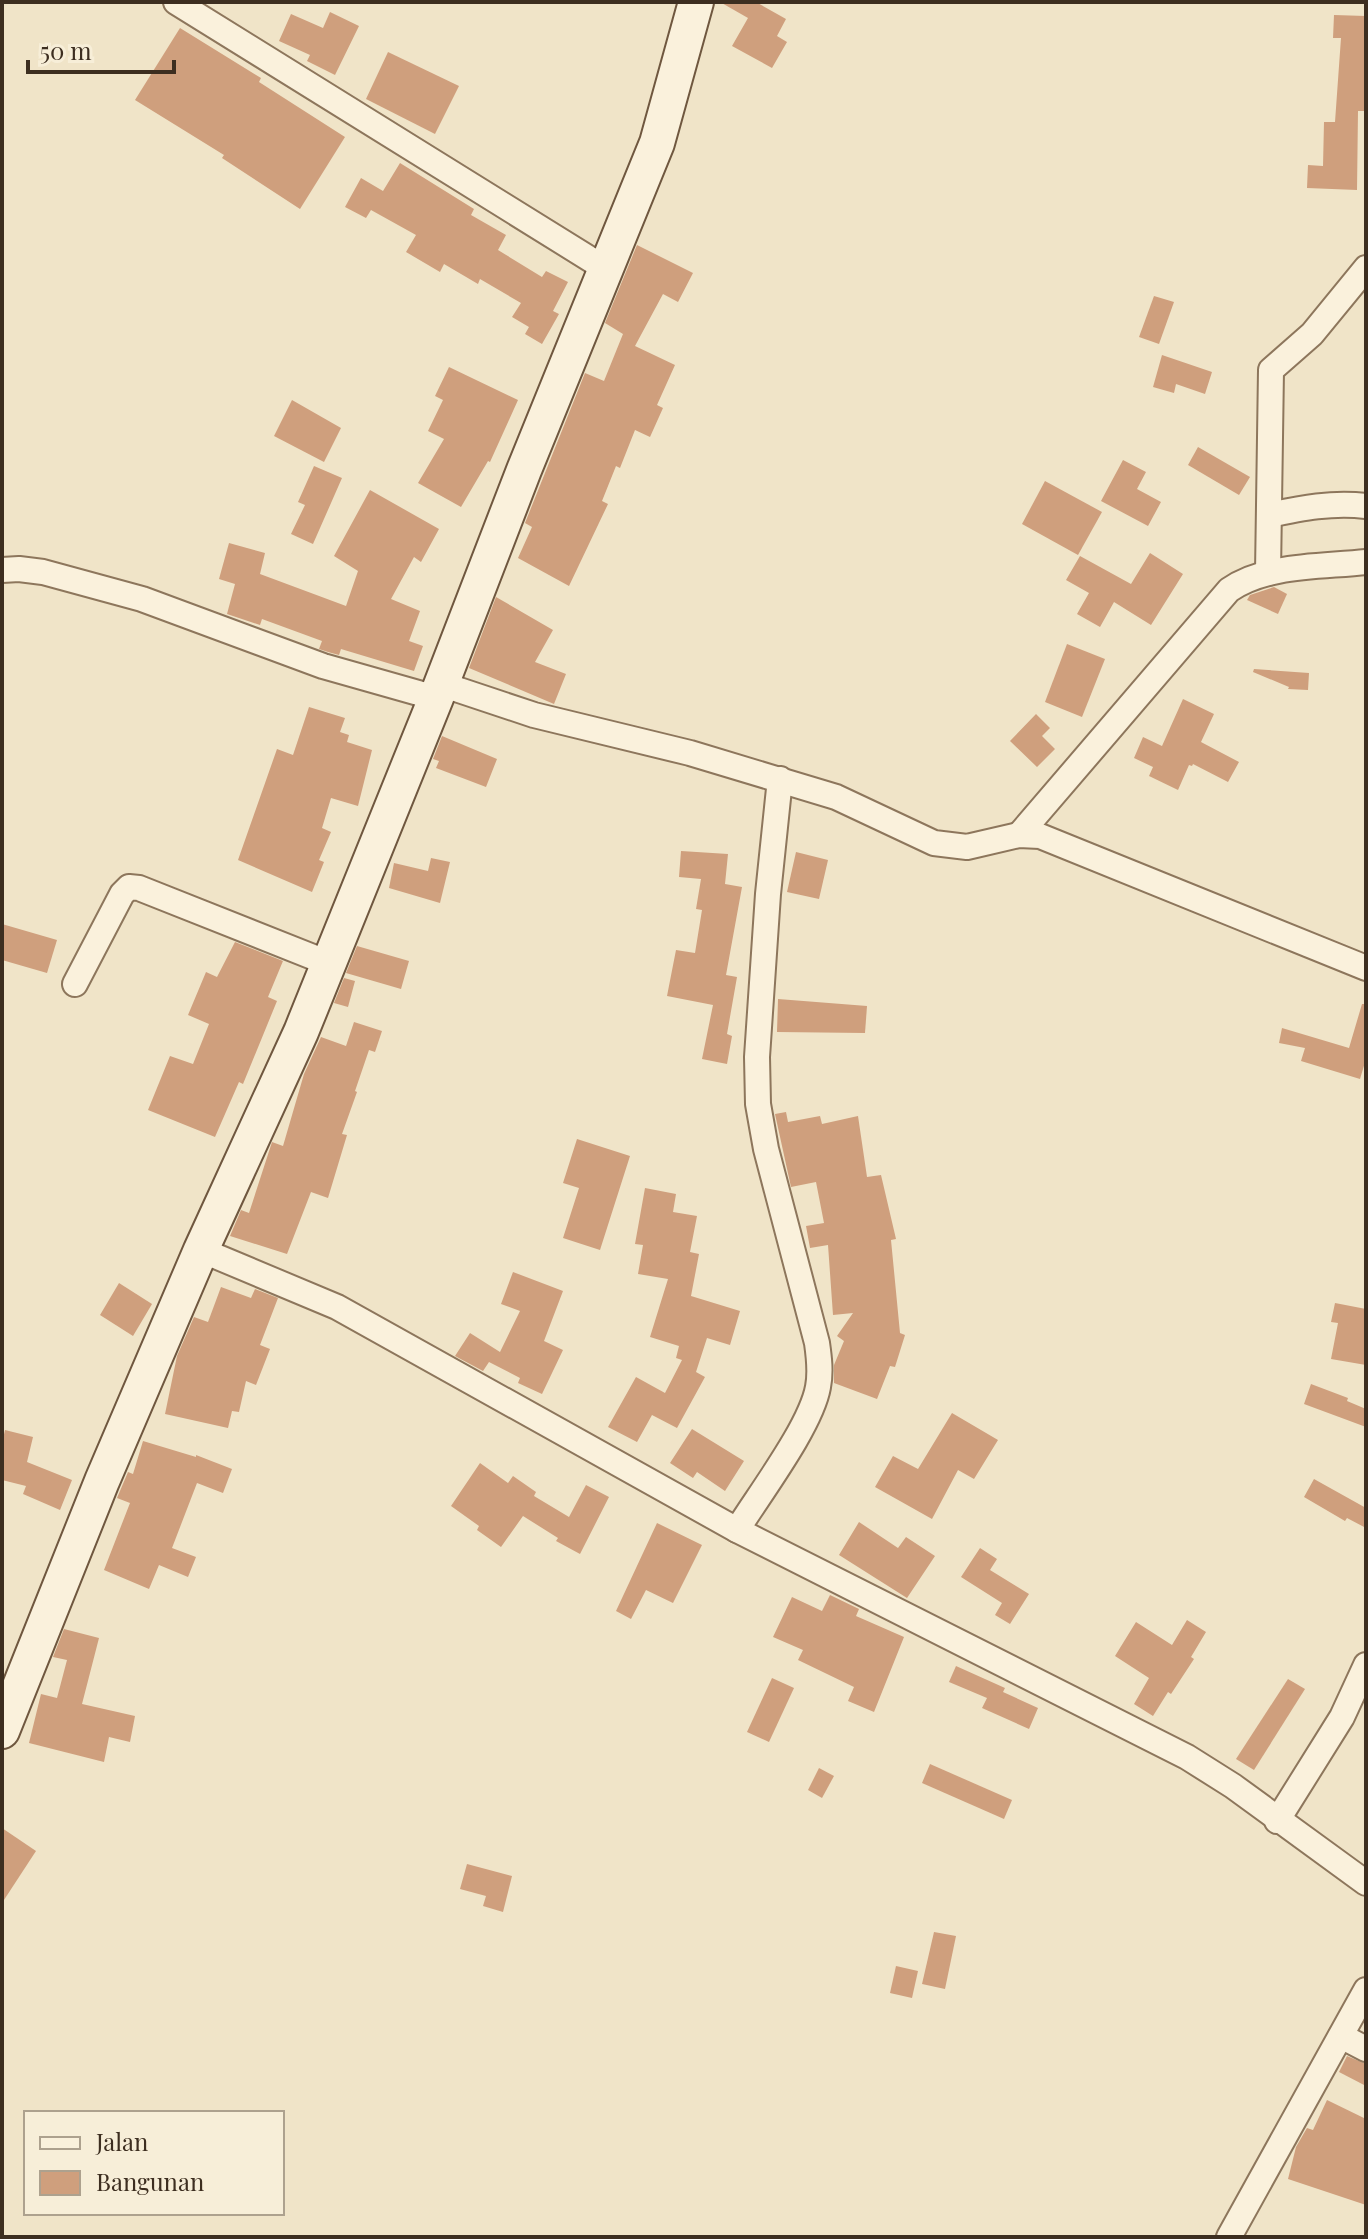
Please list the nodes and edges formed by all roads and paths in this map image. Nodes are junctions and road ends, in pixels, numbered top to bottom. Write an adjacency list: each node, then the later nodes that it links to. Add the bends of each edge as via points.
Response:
1 (176, 2): 4 (street)
2 (696, 2): 4 (street, via 657,143)
3 (1366, 268): 6 (street, via 1312,334 1270,373)
4 (606, 269): 10 (street)
5 (1366, 506): 6 (street, via 1315,505)
6 (1269, 515): 9 (street)
7 (1366, 562): 9 (street)
8 (2, 570): 10 (street, via 43,572 142,599 323,666)
9 (1268, 573): 12 (street, via 1229,590)
10 (438, 691): 11 (street); 13 (street)
11 (780, 779): 12 (street, via 836,797 934,843 967,847); 17 (street, via 768,894 758,1104 820,1362 812,1406)
12 (1019, 835): 14 (street, via 1040,836)
13 (328, 963): 15 (street, via 129,887); 16 (street)
14 (1366, 968)
15 (75, 984)
16 (201, 1250): 17 (street, via 337,1307); 19 (street)
17 (737, 1530): 20 (street, via 1187,1757)
18 (1366, 1665): 20 (street, via 1342,1717)
19 (2, 1731)
20 (1277, 1821): 21 (street)
21 (1366, 1883)
22 (1366, 1990): 23 (street)
23 (1341, 2036): 24 (street); 25 (street)
24 (1366, 2049)
25 (1229, 2237)

